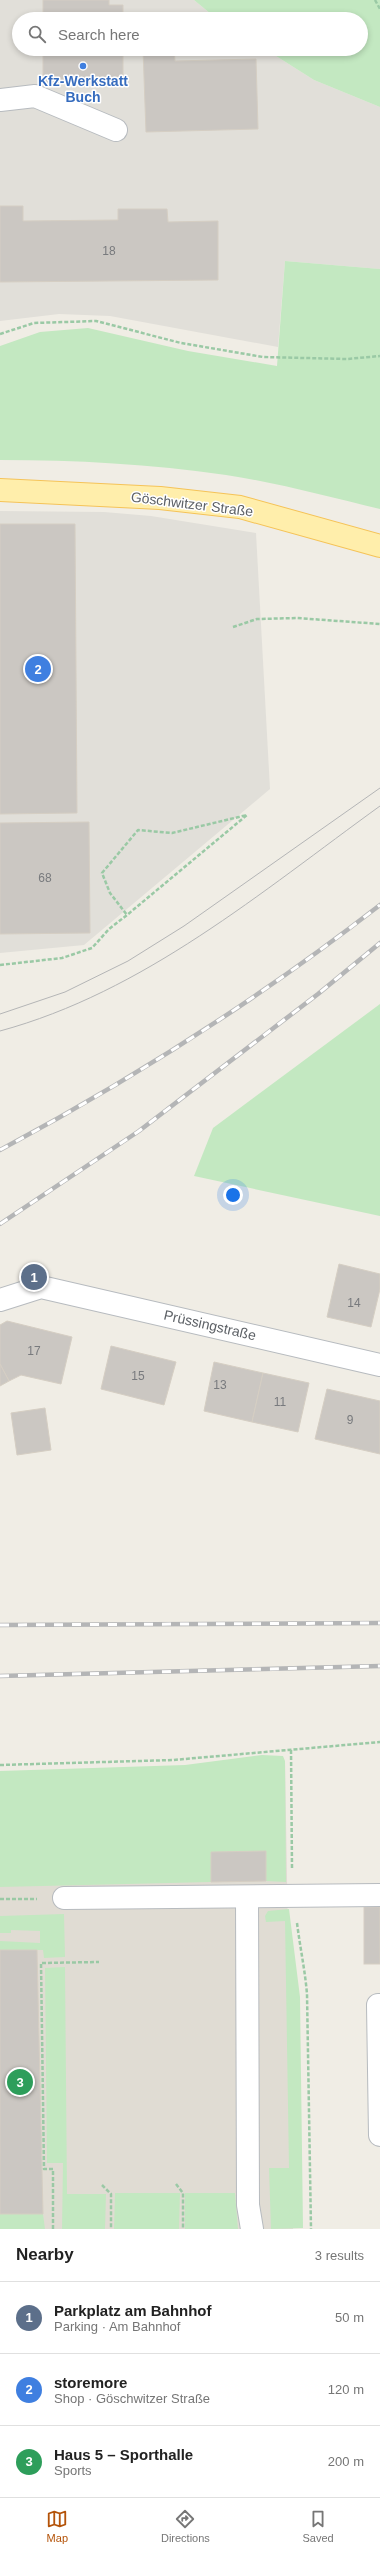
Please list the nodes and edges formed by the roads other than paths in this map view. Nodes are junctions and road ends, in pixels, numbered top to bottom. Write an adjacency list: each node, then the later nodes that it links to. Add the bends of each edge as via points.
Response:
1 (0, 100): 2 (street, via 35,96)
2 (116, 130)
3 (0, 490): 4 (main road, Göschwitzer Straße, via 160,498 240,507)
4 (380, 546)
5 (0, 1300): 6 (street, Prüssingstraße, via 41,1287)
6 (380, 1365)
7 (380, 1895): 8 (street)
8 (247, 1897): 9 (street); 12 (street, via 248,2205)
9 (64, 1898)
10 (380, 2005): 11 (street)
11 (380, 2135)
12 (252, 2229)

